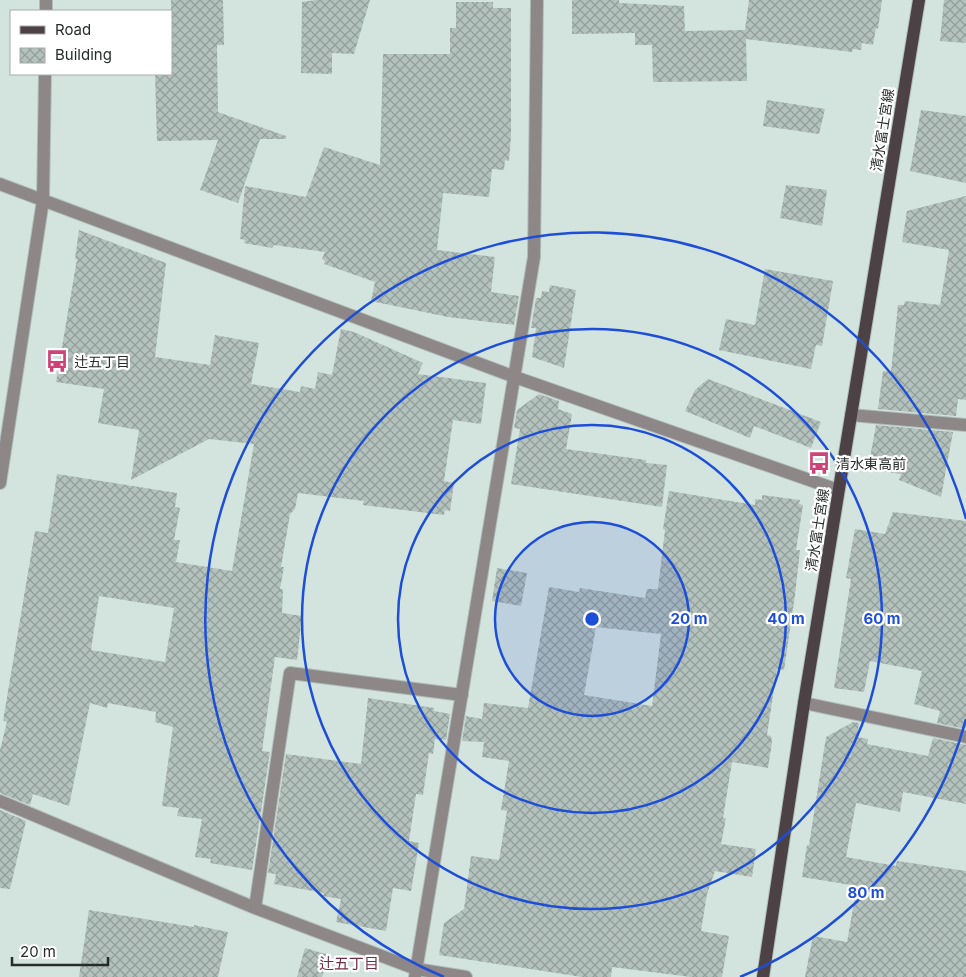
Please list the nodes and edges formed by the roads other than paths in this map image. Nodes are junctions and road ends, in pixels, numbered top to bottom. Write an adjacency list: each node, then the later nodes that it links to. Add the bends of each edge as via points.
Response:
1 (536, 0): 6 (street, via 534,257)
2 (919, 0): 7 (main road, 清水富士宮線)
3 (45, 75): 5 (street)
4 (0, 184): 5 (street)
5 (43, 200): 6 (street); 9 (street)
6 (512, 376): 10 (street); 11 (street)
7 (851, 415): 8 (street); 10 (main road, 清水富士宮線)
8 (966, 425)
9 (0, 483)
10 (838, 490): 12 (main road, 清水富士宮線)
11 (462, 695): 15 (street, via 290,673); 16 (street)
12 (804, 702): 13 (street); 18 (main road, 清水富士宮線)
13 (966, 737)
14 (0, 801): 15 (street)
15 (255, 908): 16 (street)
16 (416, 973): 17 (street)
17 (466, 977)
18 (763, 977)

